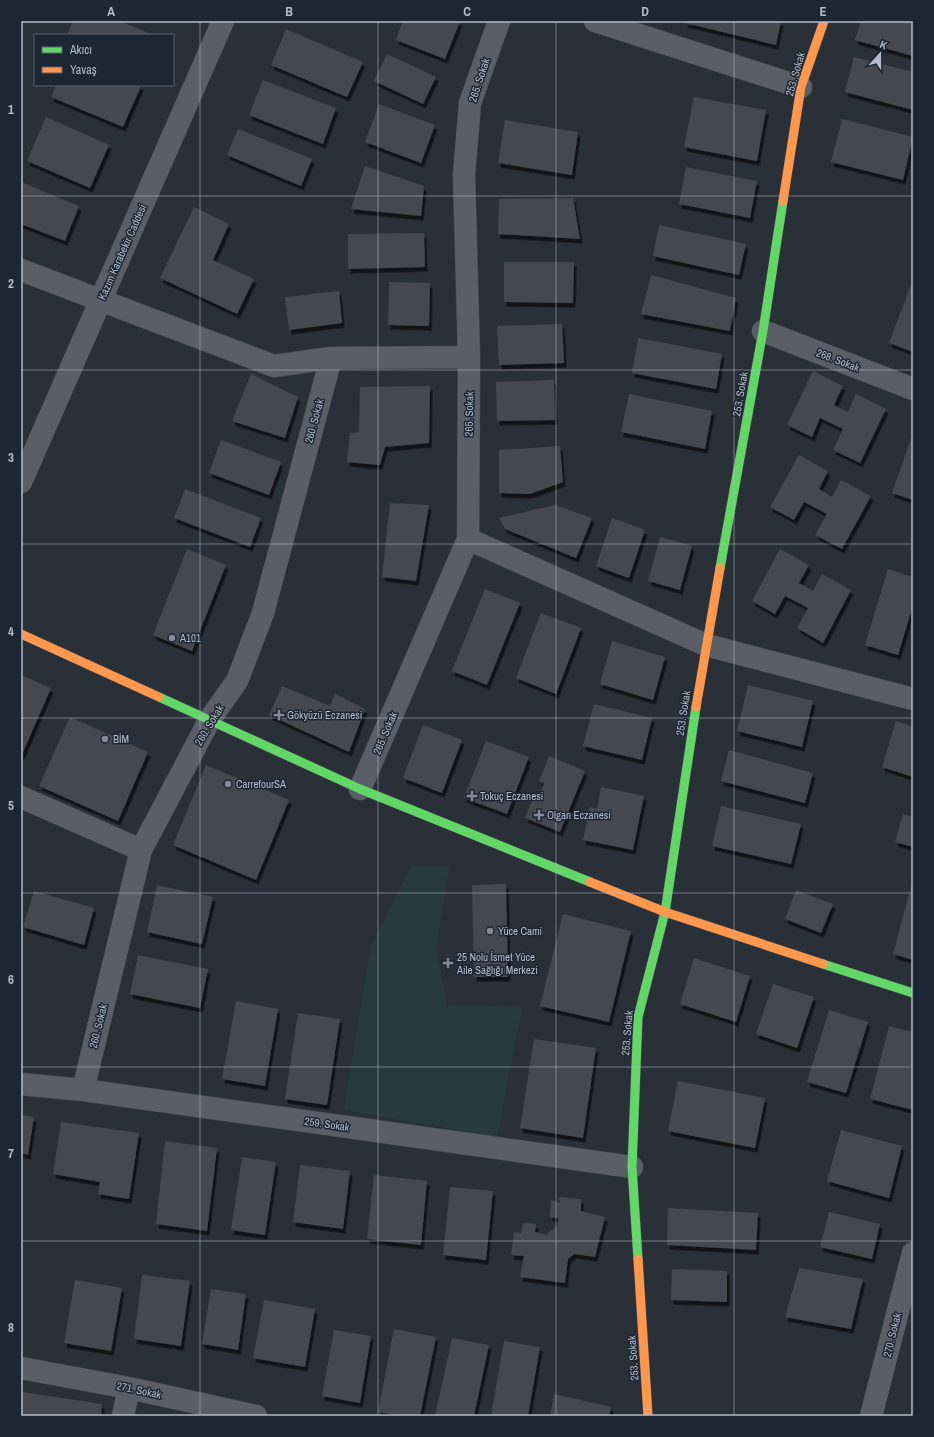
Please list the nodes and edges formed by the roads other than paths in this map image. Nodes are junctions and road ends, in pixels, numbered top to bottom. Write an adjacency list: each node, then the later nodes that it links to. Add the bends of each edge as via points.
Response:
1 (223, 21): 7 (street, Kazım Karabekir Caddesi)
2 (499, 21): 10 (street, 265. Sokak, via 470,103 464,175)
3 (595, 21): 5 (street)
4 (824, 21): 5 (street, 253. Sokak)
5 (801, 87): 8 (street, 253. Sokak)
6 (21, 270): 7 (street)
7 (101, 300): 9 (street, via 274,366); 12 (street, Kazım Karabekir Caddesi)
8 (763, 331): 11 (street, 268. Sokak); 15 (street, 253. Sokak)
9 (330, 358): 10 (street); 17 (street, 260. Sokak, via 263,613 237,681)
10 (469, 358): 13 (street, 265. Sokak)
11 (913, 389)
12 (21, 482)
13 (468, 539): 15 (street); 18 (street, 265. Sokak)
14 (21, 634): 17 (street)
15 (706, 645): 16 (street); 21 (street, 253. Sokak)
16 (913, 699)
17 (210, 719): 18 (street); 20 (street, 260. Sokak)
18 (360, 790): 21 (street)
19 (21, 797): 20 (street)
20 (141, 850): 24 (street, 260. Sokak)
21 (665, 912): 22 (street); 25 (street, 253. Sokak, via 638,1017)
22 (913, 993)
23 (21, 1084): 24 (street, 259. Sokak)
24 (83, 1090): 25 (street, 259. Sokak)
25 (632, 1167): 31 (street, 253. Sokak)
26 (913, 1253): 32 (street, 270. Sokak)
27 (21, 1368): 28 (street, 271. Sokak)
28 (129, 1388): 29 (street); 30 (street, 271. Sokak)
29 (123, 1416)
30 (256, 1416)
31 (648, 1416)
32 (871, 1416)

